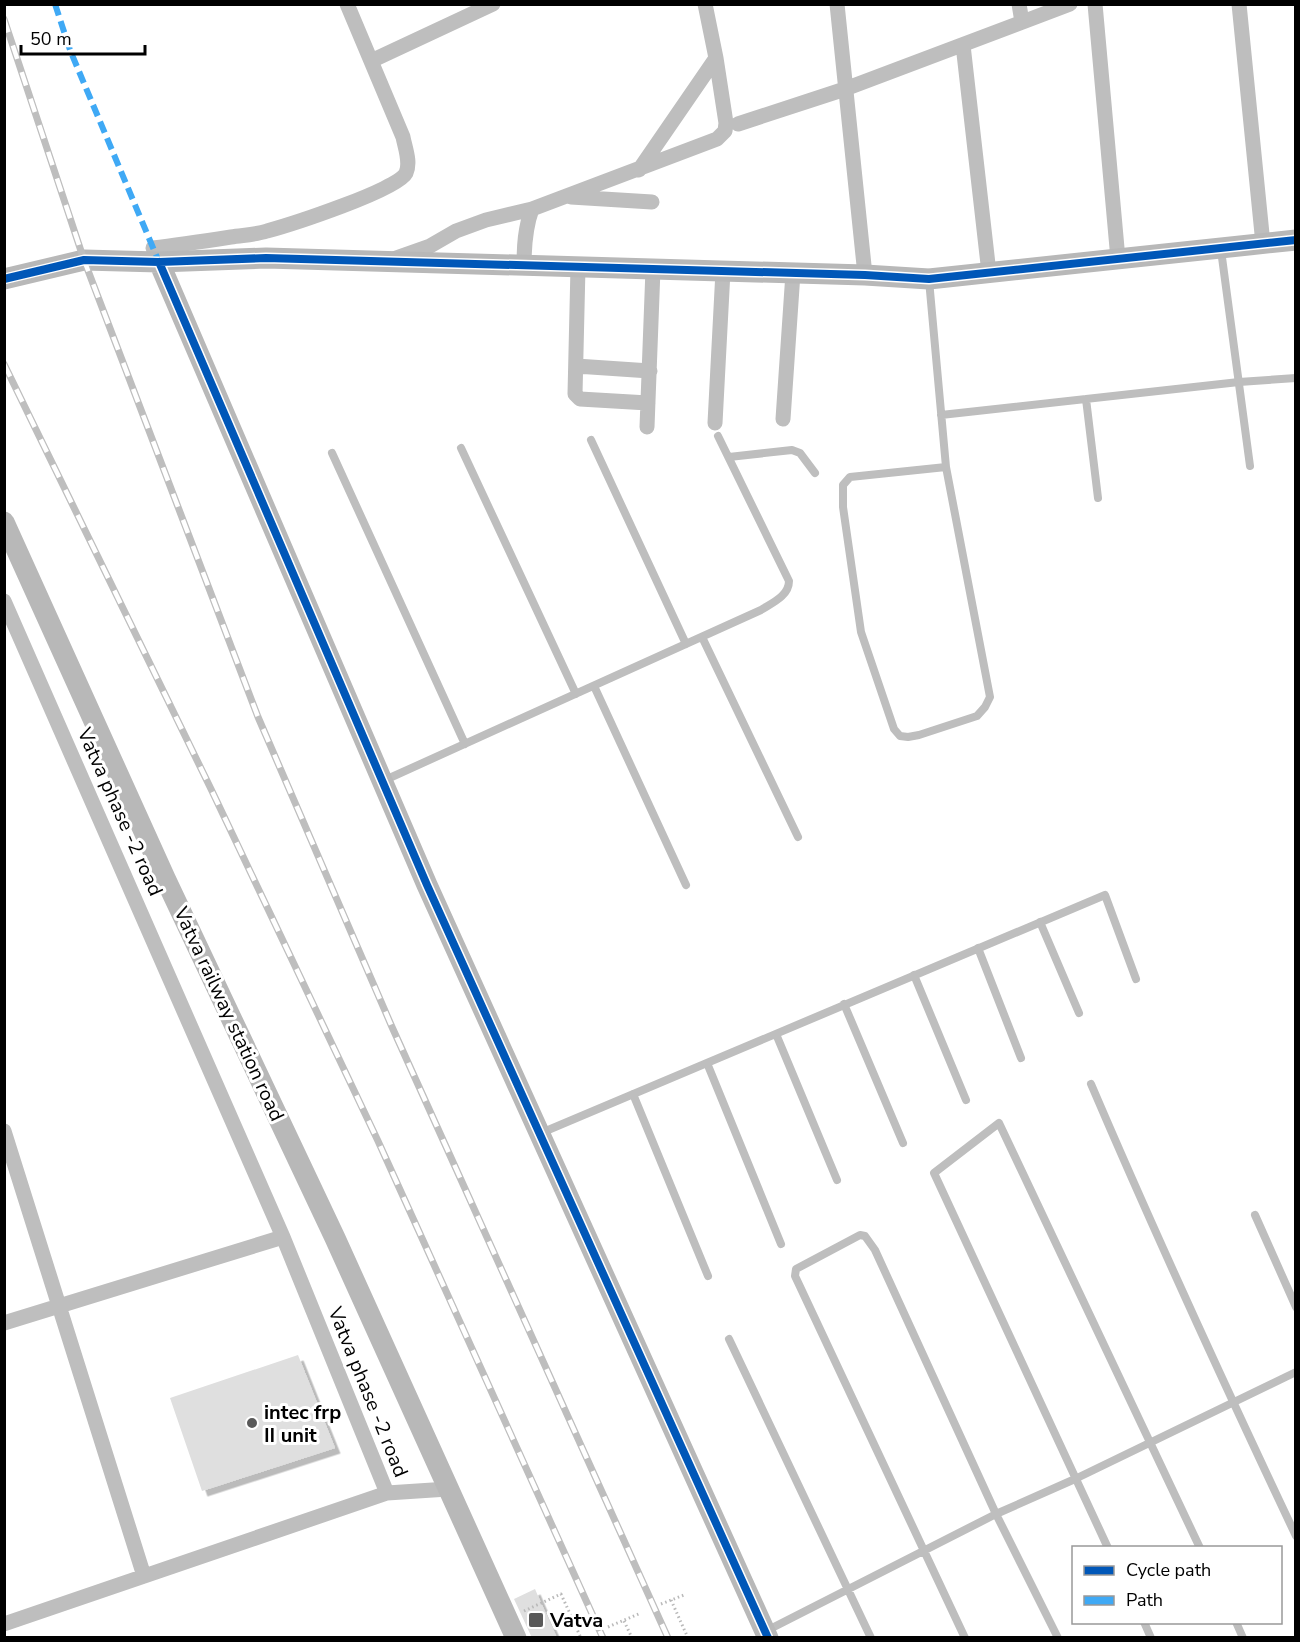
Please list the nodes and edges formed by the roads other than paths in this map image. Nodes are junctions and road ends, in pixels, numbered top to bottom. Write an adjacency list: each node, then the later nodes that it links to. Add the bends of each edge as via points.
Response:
1 (493, 4): 12 (street)
2 (705, 4): 11 (street)
3 (837, 4): 13 (street)
4 (1019, 4): 9 (street)
5 (1070, 4): 9 (street)
6 (1095, 4): 23 (street)
7 (1239, 4): 20 (street)
8 (349, 5): 12 (street)
9 (1022, 22): 10 (street)
10 (963, 45): 13 (street); 30 (street)
11 (716, 58): 15 (street); 15 (street, via 725,131 709,143)
12 (371, 61): 22 (street, via 403,137 407,166 401,179 340,207 265,232)
13 (845, 89): 14 (street); 31 (street)
14 (738, 124)
15 (639, 170): 16 (street)
16 (566, 197): 17 (street); 18 (street)
17 (652, 202)
18 (531, 209): 24 (street, via 486,220); 25 (street, via 524,241)
19 (1296, 240): 20 (street)
20 (1263, 244): 21 (street)
21 (1221, 248): 23 (street); 37 (lane)
22 (156, 255): 24 (street); 32 (street, via 84,260); 59 (street)
23 (1118, 259): 30 (street)
24 (386, 262): 25 (street)
25 (524, 266): 26 (street)
26 (579, 267): 27 (street); 34 (street)
27 (653, 269): 28 (street); 35 (street)
28 (723, 271): 29 (street); 43 (street)
29 (793, 273): 31 (street); 41 (street)
30 (989, 273): 33 (street)
31 (865, 275): 33 (street)
32 (4, 279)
33 (929, 279): 40 (lane)
34 (576, 366): 35 (street); 39 (street, via 575,394 580,399)
35 (650, 370): 39 (street)
36 (1296, 378): 37 (lane)
37 (1239, 382): 38 (lane); 48 (lane)
38 (1086, 399): 40 (lane); 51 (lane)
39 (648, 403): 42 (street)
40 (941, 415): 49 (lane)
41 (783, 418)
42 (647, 427)
43 (717, 430): 47 (lane)
44 (591, 440): 55 (lane)
45 (461, 448): 57 (lane)
46 (332, 453): 58 (lane)
47 (729, 457): 50 (lane, via 792,450 800,453); 54 (lane, via 789,586 761,610)
48 (1250, 466)
49 (946, 467): 49 (lane, via 990,697 976,716 920,735 900,736 894,729 861,632 843,485 850,477)
50 (815, 473)
51 (1098, 498)
52 (6, 530): 91 (street, Vatva railway station road)
53 (4, 601): 79 (street, Vatva phase -2 road)
54 (702, 637): 55 (lane); 60 (lane)
55 (686, 644): 56 (lane)
56 (594, 686): 57 (lane); 61 (lane)
57 (576, 694): 58 (lane)
58 (465, 744): 59 (lane)
59 (382, 781): 75 (street)
60 (798, 837)
61 (686, 885)
62 (1040, 922): 63 (lane); 65 (lane, via 1105,895); 67 (lane)
63 (978, 948): 64 (lane); 69 (lane)
64 (914, 975): 66 (lane); 73 (lane)
65 (1136, 979)
66 (844, 1005): 68 (lane); 76 (lane)
67 (1079, 1013)
68 (776, 1034): 70 (lane); 77 (lane)
69 (1021, 1058)
70 (707, 1063): 72 (lane); 80 (lane)
71 (1091, 1084): 87 (lane)
72 (633, 1094): 75 (lane); 81 (lane)
73 (966, 1100)
74 (4, 1131): 82 (street)
75 (540, 1133): 103 (street)
76 (903, 1143)
77 (837, 1180)
78 (1255, 1215): 83 (lane)
79 (283, 1237): 82 (street); 90 (street, Vatva phase -2 road)
80 (781, 1244)
81 (708, 1276)
82 (59, 1306): 84 (street); 97 (street)
83 (1296, 1307)
84 (4, 1323)
85 (729, 1339): 98 (lane)
86 (1296, 1372): 87 (lane)
87 (1233, 1402): 88 (lane); 93 (lane)
88 (1151, 1443): 89 (lane); 89 (lane, via 999,1123 933,1173); 95 (lane)
89 (1076, 1479): 92 (lane); 94 (lane)
90 (387, 1493): 91 (street); 97 (street, Vatva phase -2 road)
91 (451, 1497): 102 (street, Vatva railway station road)
92 (996, 1514): 96 (lane); 96 (lane, via 875,1250 866,1236 860,1235 796,1269 795,1276); 106 (lane)
93 (1296, 1536)
94 (1107, 1546)
95 (1199, 1546)
96 (925, 1551): 98 (lane); 105 (lane)
97 (144, 1576): 99 (street, Vatva phase -2 road)
98 (847, 1590): 103 (lane); 104 (lane)
99 (4, 1624)
100 (1144, 1624): 107 (lane)
101 (1236, 1624): 108 (lane)
102 (511, 1628)
103 (767, 1634)
104 (871, 1638)
105 (965, 1638)
106 (1058, 1638)
107 (1151, 1638)
108 (1243, 1638)

